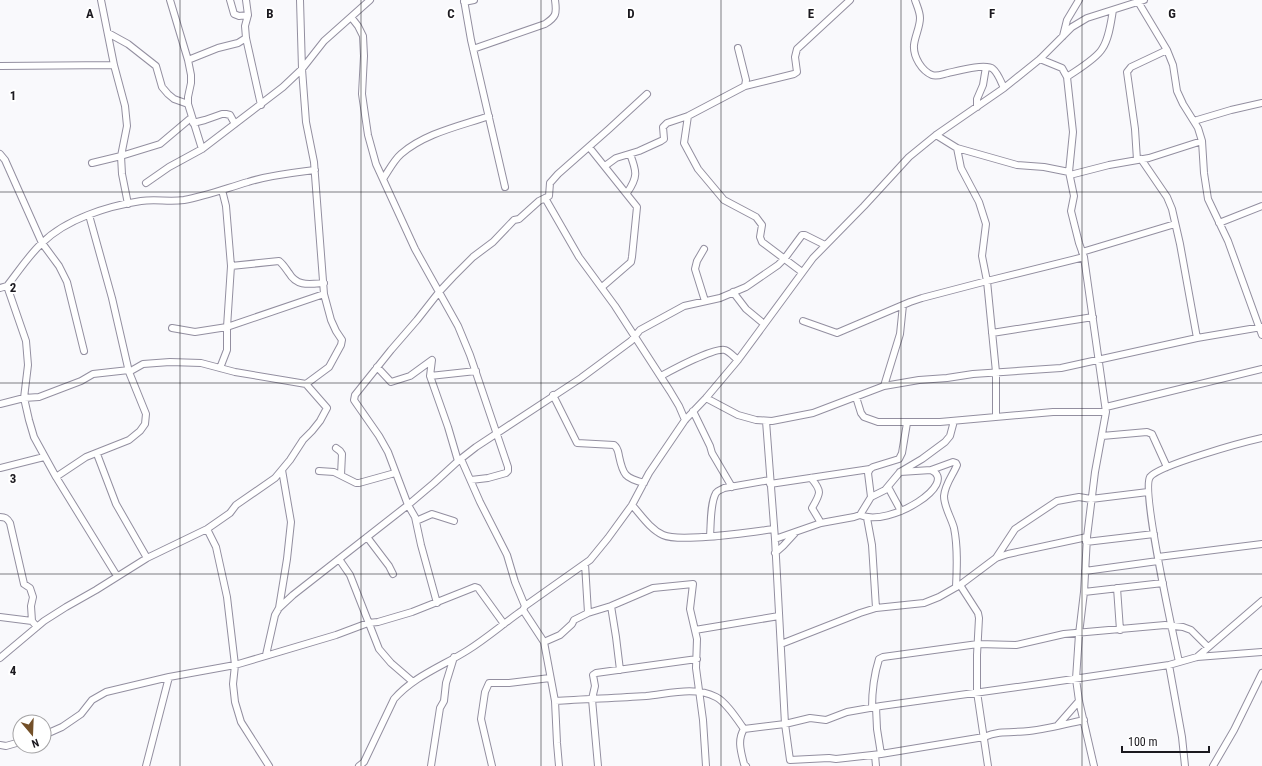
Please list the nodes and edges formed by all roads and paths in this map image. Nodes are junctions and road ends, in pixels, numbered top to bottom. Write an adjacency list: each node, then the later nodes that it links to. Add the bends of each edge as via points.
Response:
1 (101, 0): 17 (street)
2 (170, 0): 24 (street)
3 (230, 0): 15 (street, via 234,14)
4 (246, 0): 15 (street)
5 (300, 0): 28 (street)
6 (370, 0): 16 (street)
7 (474, 0): 12 (street)
8 (555, 0): 21 (street, via 556,14 552,20)
9 (850, 0): 30 (street, via 797,49 797,72)
10 (915, 0): 27 (street, via 920,20 914,50 926,72 935,76 956,70)
11 (1079, 0): 18 (street, via 1066,20)
12 (464, 1): 21 (street)
13 (1140, 1): 14 (street); 22 (street)
14 (1113, 10): 18 (street, via 1087,18); 29 (street, via 1103,48)
15 (248, 15): 19 (street, via 245,26)
16 (350, 17): 28 (street, via 324,41); 55 (street, via 363,36 364,118 374,158)
17 (108, 33): 25 (street); 34 (street, via 128,44 156,66 162,87 174,99)
18 (1063, 36): 23 (street)
19 (246, 38): 24 (street); 35 (street)
20 (738, 48): 30 (street, via 746,80)
21 (473, 49): 37 (street)
22 (1167, 50): 40 (street, via 1173,65 1177,91); 50 (street, via 1130,67 1127,72)
23 (1040, 59): 29 (street, via 1062,68); 31 (street)
24 (188, 60): 34 (street, via 192,79)
25 (114, 65): 26 (street); 49 (street, via 125,106 127,126)
26 (0, 66)
27 (986, 67): 31 (street, via 995,72); 36 (street)
28 (302, 69): 35 (street); 53 (street, via 306,122)
29 (1067, 77): 54 (street, via 1073,132)
30 (745, 86): 38 (street)
31 (1004, 88): 36 (street)
32 (647, 94): 44 (street)
33 (1262, 103): 40 (street)
34 (188, 104): 39 (street)
35 (261, 105): 41 (street)
36 (977, 107): 42 (street)
37 (489, 116): 55 (street, via 433,135 412,146 398,157); 57 (street)
38 (688, 116): 48 (street, via 664,124 664,139); 70 (street, via 684,143 698,169 724,200 756,217 762,225 762,242)
39 (193, 120): 41 (street, via 206,120 226,114 230,115); 46 (street); 49 (street, via 160,144)
40 (1194, 121): 43 (street)
41 (235, 124): 46 (street)
42 (936, 135): 45 (street); 67 (street, via 909,158)
43 (1202, 141): 50 (street); 64 (street, via 1205,187)
44 (589, 147): 52 (street); 60 (street, via 551,182 550,194)
45 (957, 148): 54 (street, via 1017,165 1044,167); 73 (street, via 961,168 979,202 986,224 982,252)
46 (202, 149): 56 (street)
47 (0, 154): 66 (street)
48 (630, 154): 52 (street, via 616,158); 59 (street, via 636,170 634,183)
49 (121, 156): 51 (street); 61 (street)
50 (1139, 160): 54 (street); 65 (street, via 1170,203)
51 (92, 163)
52 (605, 166): 59 (street)
53 (314, 170): 58 (street, via 275,175); 74 (street)
54 (1070, 173): 69 (street, via 1074,196 1071,211)
55 (383, 179): 78 (street, via 415,250)
56 (146, 182)
57 (505, 187)
58 (222, 190): 61 (street, via 183,200); 71 (street, via 226,206)
59 (627, 193): 76 (street, via 637,207 632,257 628,265)
60 (545, 198): 76 (street, via 579,257); 78 (street, via 519,219 513,220)
61 (128, 204): 63 (street)
62 (1262, 206): 64 (street)
63 (89, 215): 66 (street, via 66,225); 99 (street)
64 (1219, 223): 87 (street)
65 (1175, 224): 69 (street); 92 (street)
66 (42, 243): 75 (street); 93 (street, via 67,282)
67 (825, 245): 70 (street, via 803,234); 72 (street)
68 (704, 249): 81 (street, via 695,269)
69 (1083, 254): 73 (street); 83 (street)
70 (785, 258): 72 (street); 79 (street, via 755,281)
71 (231, 266): 74 (street, via 279,261 296,282); 86 (street)
72 (802, 272): 85 (street)
73 (987, 281): 82 (street); 89 (street)
74 (324, 283): 80 (street)
75 (7, 286): 77 (street); 108 (street, via 26,341 28,365)
76 (602, 287): 91 (street)
77 (0, 288)
78 (438, 292): 97 (street); 100 (street, via 458,326)
79 (733, 292): 81 (street); 85 (street, via 746,309)
80 (324, 294): 86 (street); 104 (street, via 331,320 342,340 341,345 329,367)
81 (705, 301): 91 (street, via 678,308 642,328)
82 (903, 305): 84 (street, via 837,333); 105 (street, via 900,334)
83 (1093, 317): 89 (street); 94 (street)
84 (803, 321)
85 (764, 324): 95 (street)
86 (227, 327): 88 (street, via 195,332); 96 (street, via 227,350)
87 (1261, 327): 90 (street); 92 (street)
88 (172, 328)
89 (992, 333): 101 (street)
90 (1262, 335)
91 (634, 336): 103 (street); 106 (street, via 631,341 581,378)
92 (1197, 338): 94 (street)
93 (84, 351)
94 (1099, 359): 101 (street, via 1061,368); 111 (street)
95 (738, 360): 103 (street, via 729,352 721,350 709,353); 109 (street)
96 (220, 368): 99 (street, via 201,363 170,362 144,364); 104 (street)
97 (377, 368): 102 (street, via 392,382 410,376 432,360); 132 (street, via 358,391 354,400 388,452)
98 (1262, 369): 111 (street)
99 (130, 371): 108 (street, via 93,374 39,397); 122 (street, via 146,414 145,424 129,440)
100 (476, 371): 102 (street); 118 (street)
101 (996, 372): 105 (street); 113 (street)
102 (430, 376): 124 (street)
103 (661, 376): 114 (street)
104 (306, 384): 128 (street, via 327,408)
105 (884, 386): 107 (street)
106 (553, 395): 118 (street); 138 (street, via 576,443 614,445 617,447 624,472 631,480)
107 (856, 397): 115 (street, via 813,413); 117 (street, via 864,417 878,422)
108 (24, 398): 110 (street); 123 (street, via 34,438)
109 (706, 398): 112 (street); 115 (street, via 738,415)
110 (0, 404)
111 (1106, 409): 113 (street); 119 (street)
112 (693, 412): 114 (street); 139 (street, via 712,453)
113 (996, 418): 116 (street)
114 (685, 420): 138 (street)
115 (766, 421): 137 (street)
116 (954, 421): 117 (street); 131 (street, via 950,436 945,442)
117 (907, 422): 127 (street, via 899,459)
118 (496, 433): 124 (street); 136 (street, via 508,471)
119 (1102, 436): 125 (street, via 1147,432 1152,434); 143 (street)
120 (1262, 438): 125 (street)
121 (336, 448): 133 (street, via 342,454)
122 (97, 454): 134 (street, via 86,457); 162 (street, via 116,504)
123 (44, 457): 126 (street); 134 (street)
124 (459, 460): 136 (street); 144 (street)
125 (1167, 467): 141 (street, via 1151,476)
126 (0, 468)
127 (870, 469): 135 (street); 142 (street, via 868,473)
128 (282, 470): 152 (street); 177 (street, via 291,522)
129 (319, 470): 133 (street)
130 (932, 470): 131 (street); 146 (street, via 936,472 938,479 933,490 918,503); 171 (street, via 953,462 957,465 947,483 944,501 954,533)
131 (900, 472): 140 (street)
132 (395, 473): 133 (street, via 360,483); 144 (street)
133 (341, 475)
134 (56, 477): 169 (street)
135 (811, 478): 137 (street); 151 (street, via 819,488 820,495 812,508)
136 (471, 480): 178 (street, via 507,555)
137 (770, 482): 139 (street); 153 (street)
138 (644, 483): 145 (street)
139 (732, 487): 156 (street, via 717,491 715,494)
140 (888, 487): 142 (street); 146 (street)
141 (1148, 492): 143 (street); 155 (street)
142 (871, 497): 147 (street)
143 (1091, 499): 159 (street); 164 (street, via 1078,497 1061,499 1054,503 1015,529)
144 (408, 505): 150 (street); 157 (street)
145 (632, 505): 156 (street, via 662,535 676,538); 166 (street)
146 (901, 511): 147 (street, via 874,518)
147 (863, 516): 151 (street); 179 (street, via 872,545)
148 (0, 517): 183 (street, via 5,517 10,523 24,584 32,593)
149 (454, 520): 150 (street, via 432,514)
150 (416, 521): 175 (street)
151 (821, 523): 154 (street)
152 (207, 529): 162 (street); 202 (street, via 216,548 227,597)
153 (774, 529): 156 (street); 158 (street)
154 (796, 533): 158 (street); 161 (street)
155 (1154, 534): 159 (street); 165 (street)
156 (710, 536)
157 (367, 537): 163 (street); 168 (street)
158 (775, 539): 161 (street)
159 (1086, 540): 164 (street, via 1014,552); 167 (street)
160 (1262, 544): 165 (street)
161 (776, 552): 181 (street)
162 (147, 558): 169 (street)
163 (339, 558): 177 (street); 184 (street, via 350,575)
164 (996, 558): 171 (street)
165 (1158, 559): 167 (street); 170 (street)
166 (585, 564): 178 (street); 180 (street)
167 (1085, 571): 173 (street)
168 (393, 574)
169 (117, 576): 187 (street)
170 (1163, 583): 172 (street); 186 (street)
171 (958, 586): 179 (street, via 924,603); 193 (street, via 978,613)
172 (1117, 588): 173 (street); 189 (street)
173 (1084, 592): 190 (street)
174 (1262, 602): 194 (street)
175 (437, 603): 184 (street); 185 (street, via 474,587 478,588)
176 (611, 606): 180 (street); 188 (street, via 653,588 693,584 690,609); 204 (street)
177 (279, 608): 196 (street)
178 (524, 608): 185 (street); 191 (street)
179 (876, 608): 192 (street)
180 (588, 613): 191 (street, via 574,620 560,635)
181 (779, 616): 188 (street); 192 (street)
182 (0, 617): 183 (street)
183 (32, 622): 187 (street)
184 (368, 623): 196 (street); 209 (street, via 379,649)
185 (504, 624): 197 (street)
186 (1172, 626): 189 (street); 194 (street, via 1191,630); 201 (street)
187 (37, 627): 199 (street)
188 (695, 630): 200 (street)
189 (1120, 630): 190 (street)
190 (1078, 634): 193 (street, via 1064,634 1016,645); 208 (street)
191 (544, 642): 207 (street)
192 (781, 644): 217 (street)
193 (978, 644): 211 (street); 215 (street, via 882,657 879,659 873,687)
194 (1208, 647): 198 (street)
195 (1262, 652): 198 (street)
196 (266, 655): 202 (street)
197 (454, 657): 209 (street); 229 (street, via 446,683 444,701 440,708)
198 (1197, 657): 201 (street)
199 (0, 658)
200 (696, 659): 204 (street); 210 (street)
201 (1179, 662): 203 (street)
202 (235, 665): 206 (street); 227 (street, via 233,684 241,722)
203 (1169, 665): 208 (street); 239 (street)
204 (620, 670): 212 (street, via 593,675)
205 (1262, 672): 240 (street)
206 (169, 677): 220 (street, via 106,692 92,700 81,714); 226 (street)
207 (550, 678): 213 (street); 230 (street, via 487,685 481,719)
208 (1076, 679): 211 (street); 214 (street)
209 (412, 682): 228 (street, via 394,699)
210 (700, 692): 212 (street); 219 (street, via 721,700); 233 (street)
211 (977, 692): 215 (street); 221 (street)
212 (592, 699): 213 (street); 232 (street)
213 (555, 701): 231 (street)
214 (1080, 701): 216 (street); 218 (street)
215 (874, 708): 217 (street, via 847,712 826,720 810,718); 224 (street)
216 (1084, 720): 218 (street); 238 (street)
217 (785, 724): 219 (street); 225 (street, via 790,760)
218 (1057, 726): 221 (street, via 1028,732 1000,732)
219 (744, 728): 234 (street, via 739,740)
220 (52, 731)
221 (984, 737): 224 (street); 237 (street)
222 (12, 744): 223 (street)
223 (0, 745)
224 (878, 754): 225 (street, via 836,759); 236 (street)
225 (800, 759): 235 (street)
226 (146, 766)
227 (269, 766)
228 (360, 766)
229 (432, 766)
230 (492, 766)
231 (559, 766)
232 (598, 766)
233 (706, 766)
234 (746, 766)
235 (801, 766)
236 (876, 766)
237 (988, 766)
238 (1094, 766)
239 (1185, 766)
240 (1213, 766)

